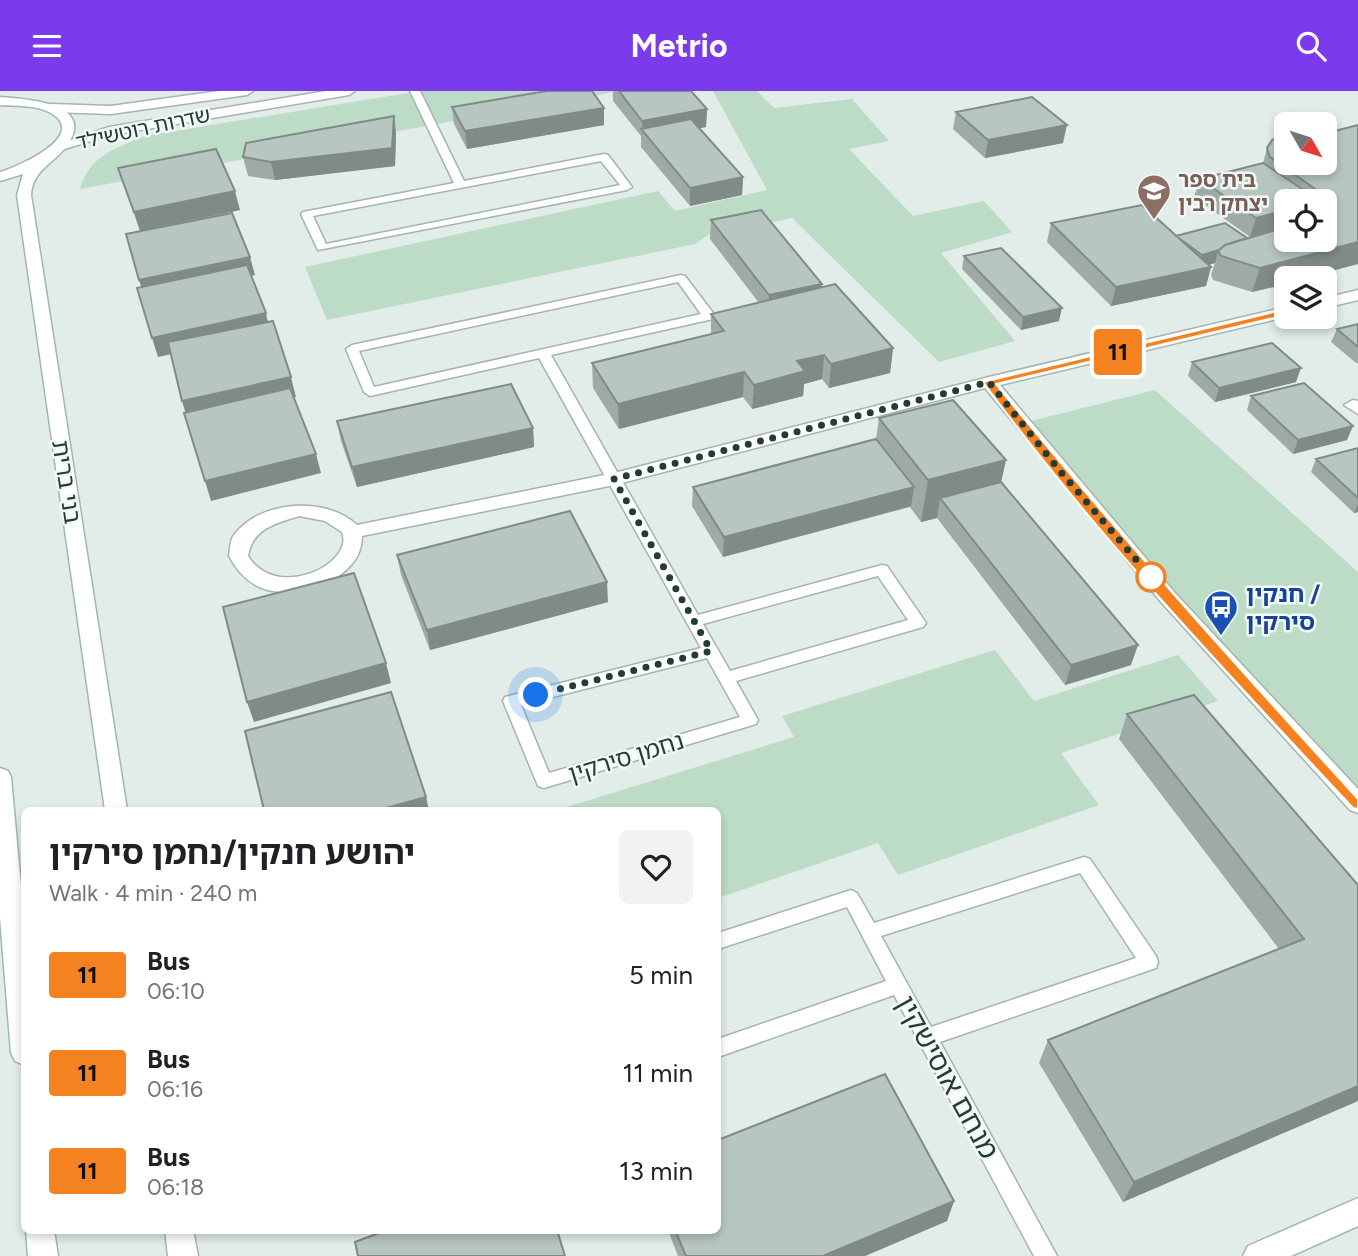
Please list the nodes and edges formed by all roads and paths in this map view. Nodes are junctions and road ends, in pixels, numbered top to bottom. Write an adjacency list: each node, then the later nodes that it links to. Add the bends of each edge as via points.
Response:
1 (20, 91): 6 (street)
2 (247, 91): 7 (street, שדרות רוטשילד, via 111,110)
3 (349, 91): 8 (street, שדרות רוטשילד, via 109,131)
4 (415, 91): 11 (lane)
5 (0, 101): 6 (street)
6 (35, 103): 7 (street, שדרות רוטשילד)
7 (51, 108): 8 (street, via 69,125)
8 (61, 146): 9 (street)
9 (43, 161): 10 (street); 24 (street, בני ברית, via 24,184 24,195)
10 (0, 177)
11 (460, 184): 11 (lane, via 307,213 322,248 627,187 604,157)
12 (1358, 295): 13 (street)
13 (1337, 300)
14 (1274, 315): 16 (street)
15 (544, 353): 15 (lane, via 709,316 681,278 352,349 370,392); 17 (lane, נחמן סירקין)
16 (989, 382): 17 (street); 23 (street, via 1224,661)
17 (614, 479): 18 (street); 19 (lane, נחמן סירקין)
18 (351, 532): 18 (street, via 332,514 280,513 250,530 241,542 241,566 264,582 302,583 336,568 347,556)
19 (694, 621): 20 (lane, נחמן סירקין); 21 (lane, via 882,570 918,623)
20 (711, 651): 21 (lane, נחמן סירקין); 21 (lane, נחמן סירקין, via 511,701 544,782 750,720)
21 (726, 678)
22 (0, 777): 28 (street)
23 (1358, 804)
24 (116, 807)
25 (870, 932): 26 (lane, מנחם אוסישקין, via 851,898); 27 (lane, מנחם אוסישקין); 29 (lane, via 1084,865 1149,962)
26 (721, 940)
27 (898, 985): 29 (lane, מנחם אוסישקין); 30 (lane)
28 (21, 1018)
29 (926, 1037): 36 (lane, מנחם אוסישקין)
30 (721, 1047)
31 (1358, 1212): 37 (street)
32 (40, 1234): 34 (street)
33 (180, 1234): 35 (street)
34 (43, 1256)
35 (183, 1256)
36 (1046, 1256)
37 (1258, 1256)

